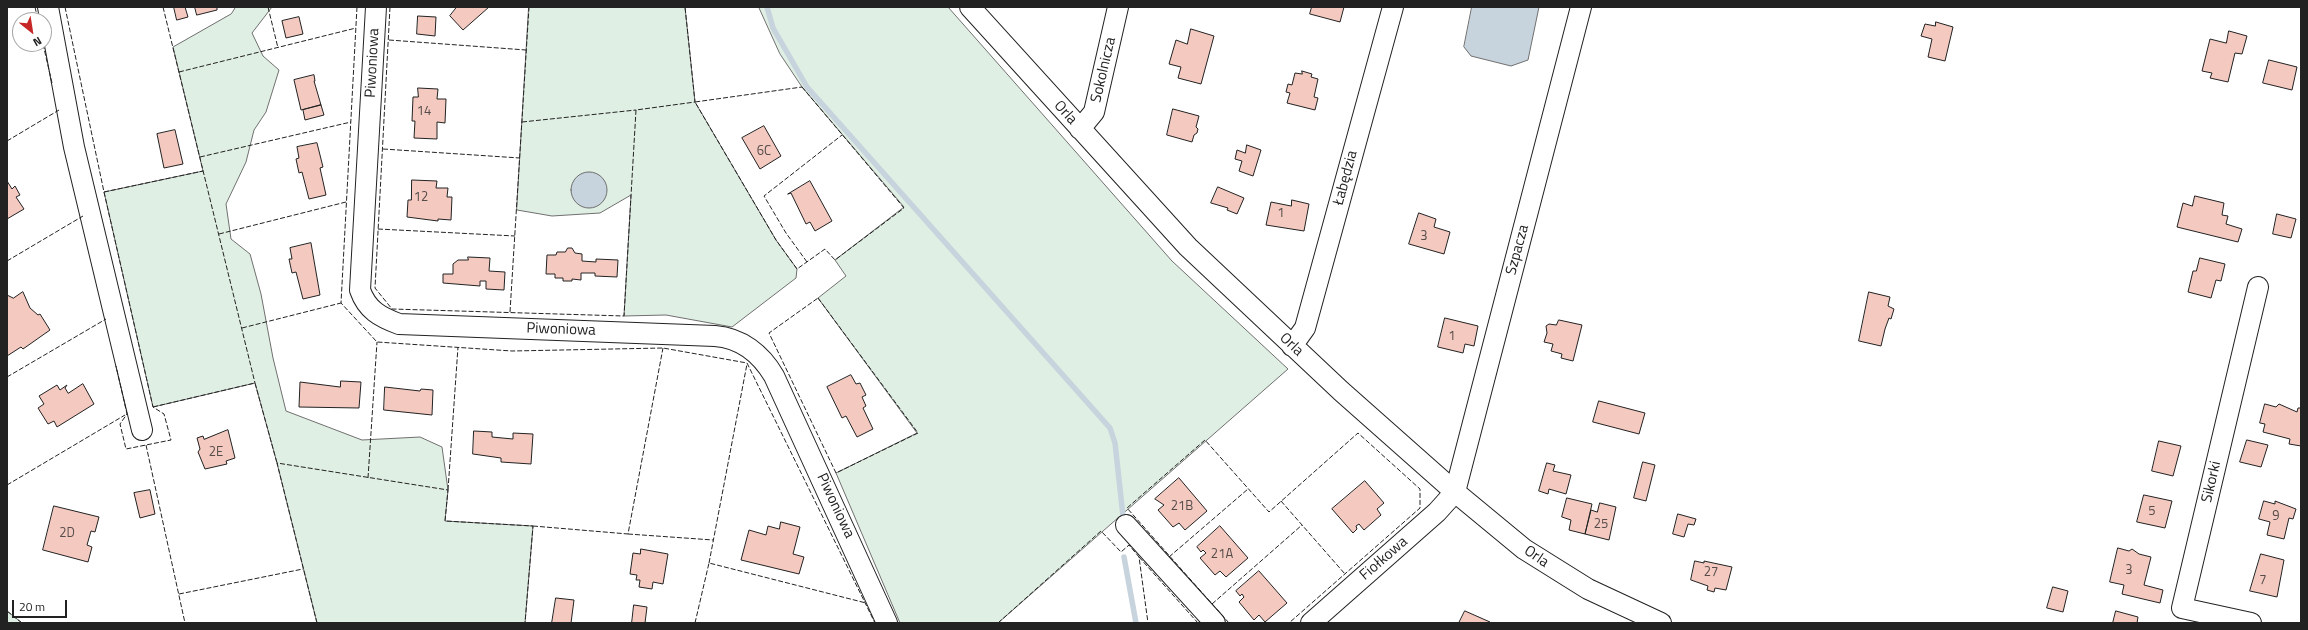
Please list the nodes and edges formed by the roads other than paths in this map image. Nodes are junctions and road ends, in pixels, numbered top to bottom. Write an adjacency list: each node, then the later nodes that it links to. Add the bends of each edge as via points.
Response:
1 (48, 7): 10 (street, via 74,147)
2 (376, 7): 13 (street, Piwoniowa, via 360,290 373,312 399,324 715,336 726,337 750,348 774,376)
3 (970, 7): 7 (street, Orla)
4 (1118, 7): 7 (street, Sokolnicza, via 1094,112)
5 (1393, 7): 9 (street, Łabędzia, via 1305,328)
6 (1581, 7): 11 (street, Szpacza)
7 (1080, 129): 9 (street, Orla, via 1188,247)
8 (2258, 287): 17 (street, Sikorki, via 2182,608)
9 (1292, 346): 11 (street, Orla)
10 (142, 430)
11 (1455, 492): 15 (street, Fiołkowa, via 1437,512); 16 (street, Orla, via 1503,533 1545,564 1588,589)
12 (1126, 525): 14 (street)
13 (887, 623)
14 (1215, 623)
15 (1311, 623)
16 (1661, 623)
17 (2251, 623)

